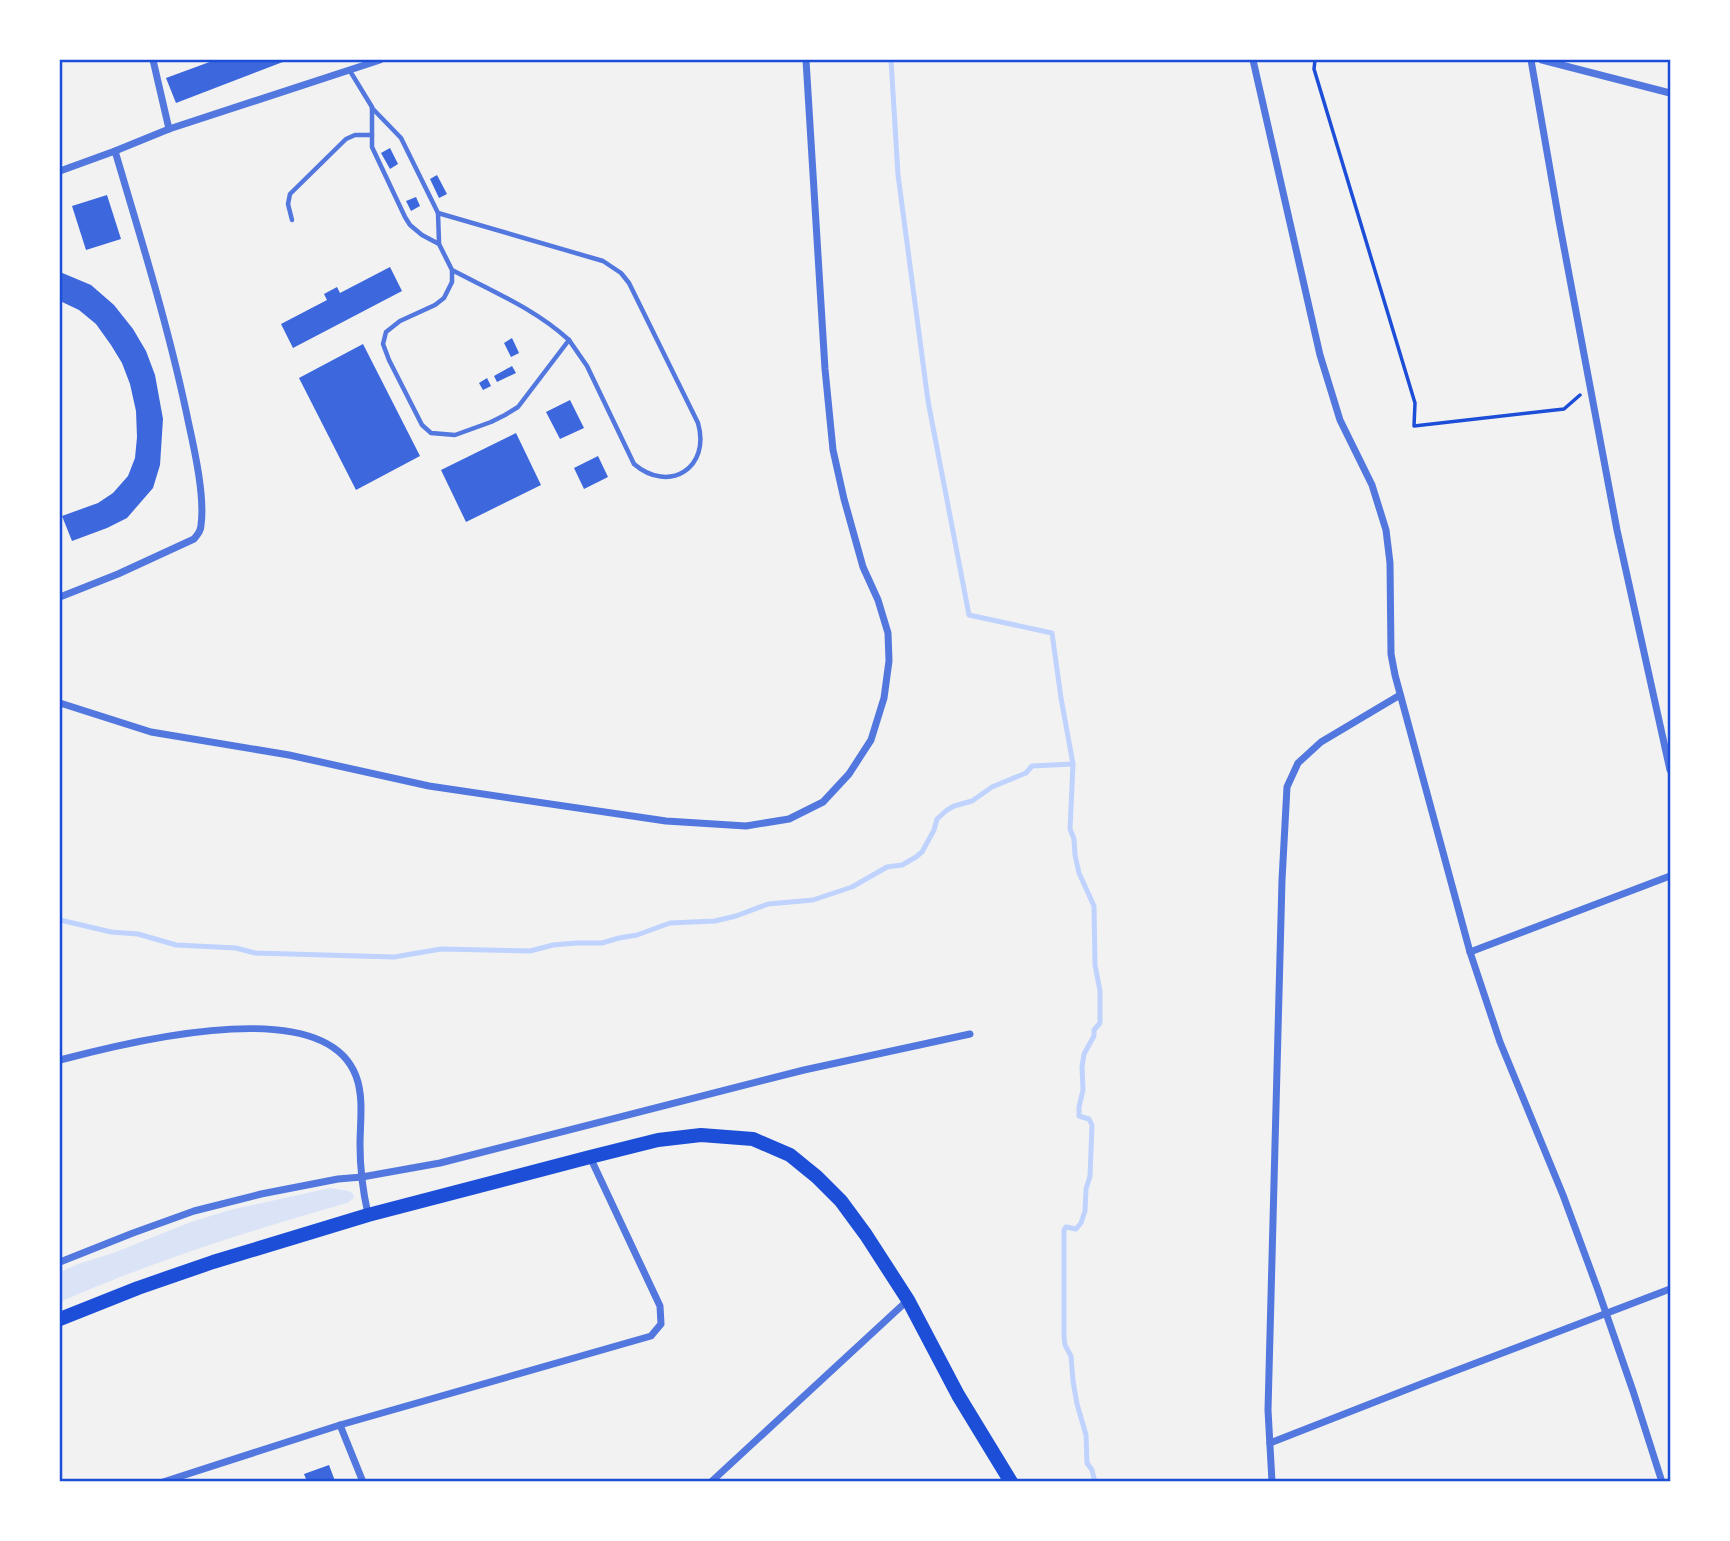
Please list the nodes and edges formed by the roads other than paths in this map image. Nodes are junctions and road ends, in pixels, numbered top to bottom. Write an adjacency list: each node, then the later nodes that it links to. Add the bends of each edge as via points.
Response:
1 (153, 60): 10 (street)
2 (380, 60): 7 (street)
3 (806, 60): 21 (street, via 834,450 863,567 888,633 889,661 871,740 823,802 789,818 746,826 666,821 429,786 289,755 151,732)
4 (1253, 60): 20 (street, via 1320,355 1340,420 1372,485 1386,530 1391,654)
5 (1531, 60): 22 (street, via 1617,530)
6 (1542, 60): 8 (street)
7 (349, 70): 9 (lane); 10 (street)
8 (1671, 93)
9 (372, 107): 11 (lane); 14 (lane, via 401,138)
10 (169, 129): 12 (street)
11 (372, 135): 15 (lane, via 346,139 290,194); 16 (lane, via 377,160 405,217 422,235)
12 (115, 151): 13 (street); 19 (street, via 185,402 198,476 201,529 194,539)
13 (60, 171)
14 (438, 213): 16 (lane); 18 (lane, via 603,261 621,273 698,423 701,447 690,467 669,477 653,476 634,464 587,366)
15 (292, 220)
16 (439, 244): 17 (lane)
17 (452, 270): 18 (lane, via 539,317); 18 (lane, via 444,298 400,321 386,332 383,344 422,425 431,433 454,435 518,407)
18 (569, 340)
19 (60, 597)
20 (1400, 695): 24 (street); 36 (street, via 1321,742 1298,762 1287,787)
21 (60, 704)
22 (1671, 770)
23 (1671, 877): 24 (street)
24 (1470, 952): 33 (street, via 1500,1042)
25 (970, 1034): 28 (street, via 804,1070 440,1163)
26 (60, 1060): 28 (street, via 172,1034 232,1028 316,1039 333,1046 356,1075)
27 (590, 1157): 29 (main road); 32 (main road, via 701,1135 754,1139 790,1155 841,1200); 35 (street, via 660,1306 661,1324 651,1336)
28 (362, 1177): 29 (street); 30 (street, via 261,1194 194,1212)
29 (368, 1215): 34 (main road, via 213,1262)
30 (60, 1262)
31 (1671, 1289): 33 (street)
32 (908, 1300): 39 (street); 40 (main road)
33 (1606, 1313): 36 (street); 42 (street)
34 (60, 1319)
35 (340, 1426): 37 (street); 38 (street)
36 (1270, 1443): 41 (street)
37 (163, 1482)
38 (363, 1482)
39 (710, 1482)
40 (1011, 1482)
41 (1272, 1482)
42 (1662, 1482)

